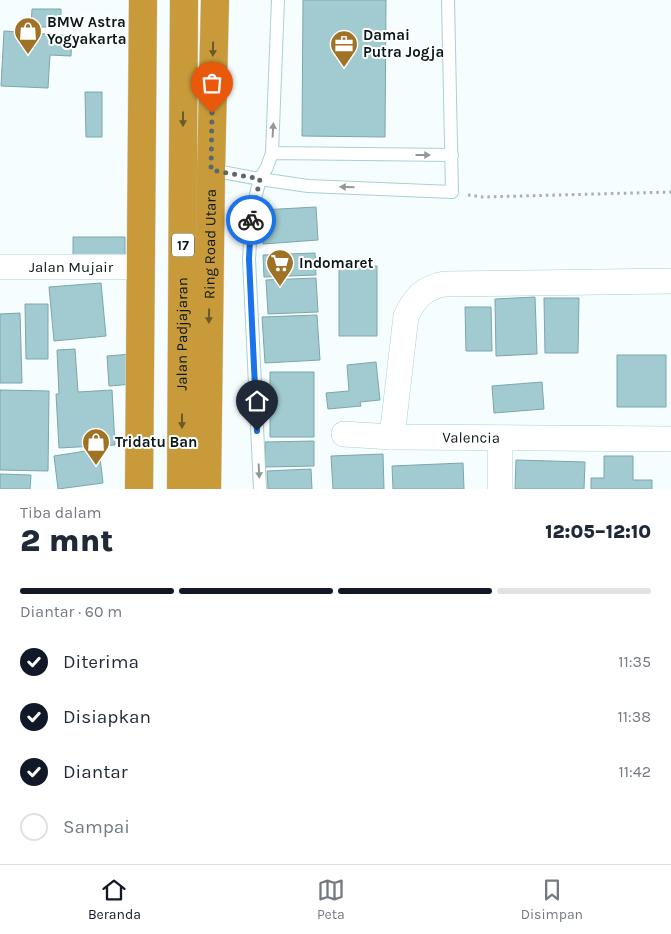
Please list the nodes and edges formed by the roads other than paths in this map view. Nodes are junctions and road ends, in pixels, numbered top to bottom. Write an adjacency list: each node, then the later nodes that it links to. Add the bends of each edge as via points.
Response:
1 (142, 0): 11 (highway)
2 (154, 0): 14 (highway, Jalan Padjajaran / 17)
3 (184, 0): 19 (highway, Jalan Padjajaran / 17, one-way to 19)
4 (215, 0): 9 (highway, Ring Road Utara, one-way to 9)
5 (278, 0): 7 (lane, one-way to 5)
6 (448, 0): 8 (lane)
7 (272, 153): 8 (lane, one-way to 8); 10 (lane)
8 (452, 156): 10 (lane, one-way to 10, via 452,192 308,186)
9 (211, 170): 10 (lane); 19 (highway, Ring Road Utara, one-way to 19)
10 (260, 179): 22 (lane, one-way to 22, via 252,210 249,259)
11 (141, 266): 12 (street, Jalan Mujair); 14 (highway)
12 (0, 267)
13 (671, 281): 16 (street, via 444,284 421,292 406,316)
14 (146, 402): 20 (highway); 21 (highway, Jalan Padjajaran / 17)
15 (344, 434): 16 (street, Valencia)
16 (392, 437): 17 (street, Valencia)
17 (500, 438): 18 (street, Valencia); 23 (street)
18 (671, 439)
19 (194, 477)
20 (139, 489)
21 (152, 489)
22 (260, 489)
23 (500, 489)

